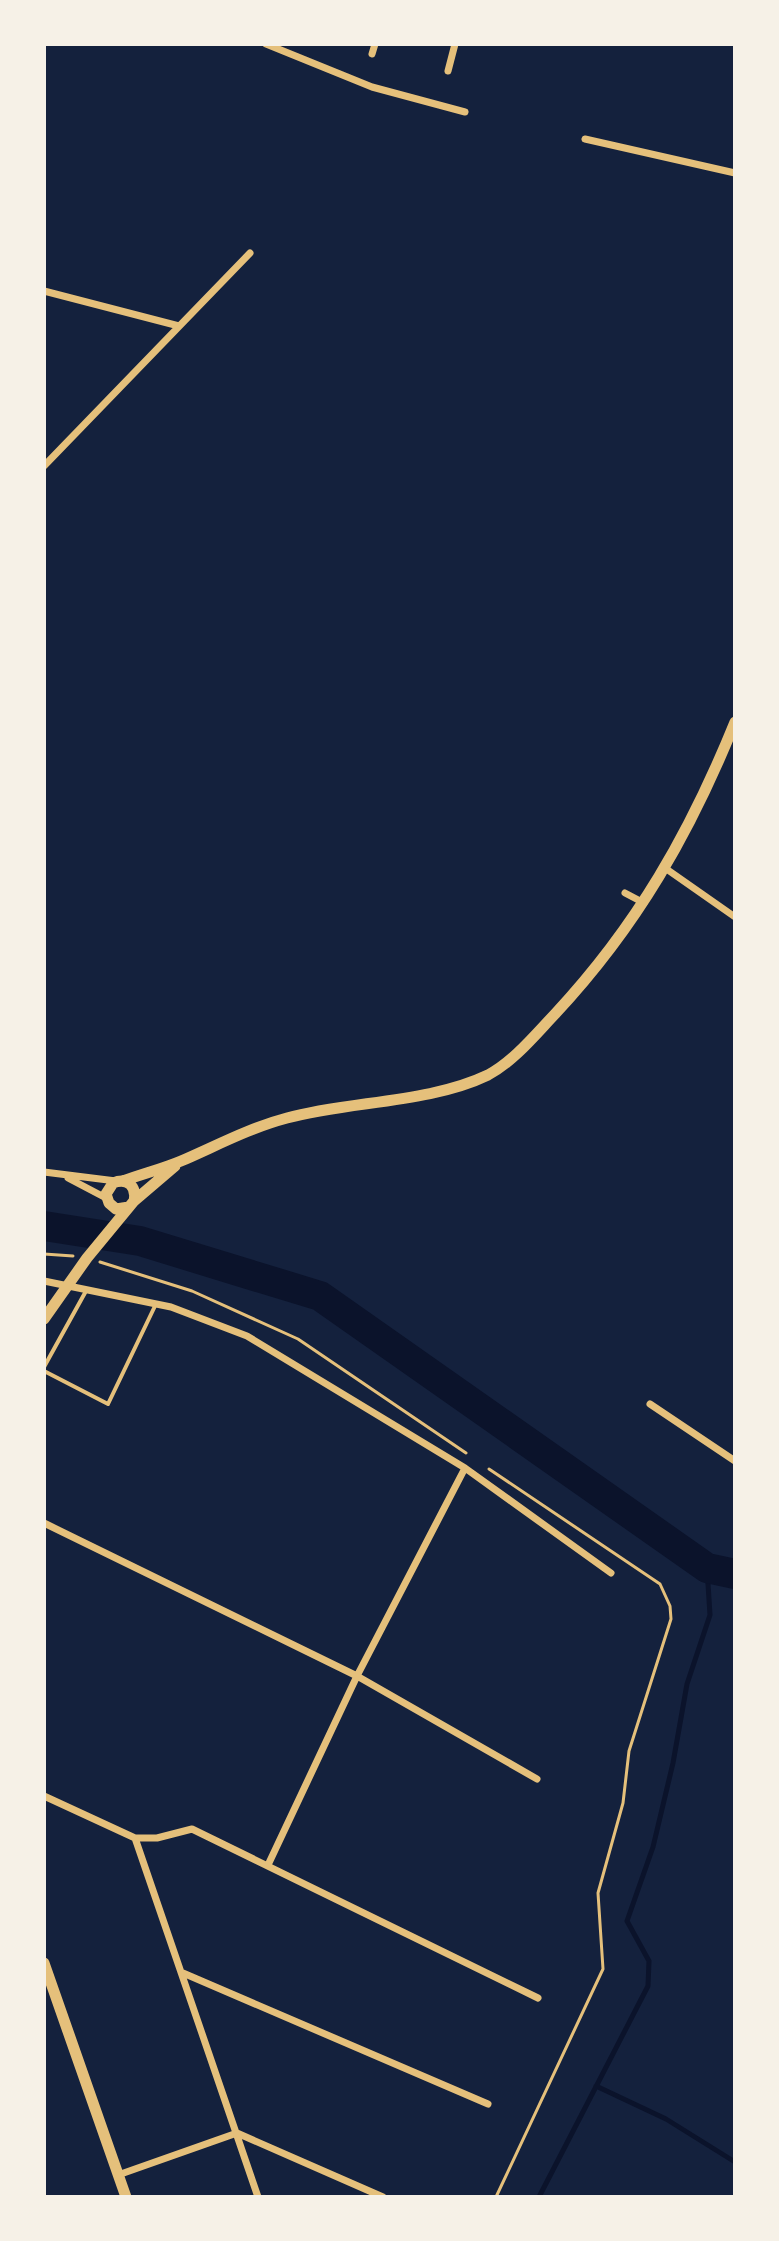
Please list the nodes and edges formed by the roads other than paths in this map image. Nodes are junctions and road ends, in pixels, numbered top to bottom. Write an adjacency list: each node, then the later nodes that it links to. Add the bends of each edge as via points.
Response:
1 (266, 44): 6 (street, via 372,87)
2 (375, 44): 4 (street)
3 (455, 44): 5 (street)
4 (372, 54)
5 (448, 71)
6 (465, 112)
7 (585, 139): 8 (street)
8 (735, 173)
9 (250, 253): 11 (street)
10 (44, 291): 11 (street)
11 (179, 326): 12 (street)
12 (44, 466)
13 (735, 722): 14 (main road)
14 (665, 868): 16 (main road); 17 (street)
15 (625, 893): 16 (street)
16 (644, 903): 18 (main road, via 571,997 524,1047 489,1074 441,1090 286,1118)
17 (735, 917)
18 (181, 1161): 21 (main road); 23 (main road)
19 (44, 1172): 20 (street)
20 (62, 1175): 21 (street); 22 (street)
21 (121, 1181): 22 (main road, via 110,1185); 23 (main road, via 134,1188)
22 (108, 1201): 23 (main road, via 116,1209); 24 (main road)
23 (132, 1204): 24 (main road)
24 (108, 1232): 26 (main road)
25 (44, 1281): 26 (street)
26 (68, 1285): 27 (street); 29 (main road)
27 (88, 1289): 28 (street); 30 (lane)
28 (156, 1304): 30 (lane, via 108,1404); 33 (street, via 247,1336)
29 (44, 1319)
30 (44, 1369)
31 (650, 1404): 32 (street)
32 (735, 1461)
33 (465, 1468): 35 (street); 36 (street)
34 (44, 1523): 36 (street)
35 (611, 1573)
36 (357, 1676): 37 (street); 40 (street)
37 (537, 1779)
38 (44, 1796): 39 (street)
39 (135, 1838): 40 (street, via 192,1829); 42 (street)
40 (268, 1865): 43 (street)
41 (44, 1963): 46 (main road)
42 (183, 1973): 44 (street); 45 (street)
43 (538, 1998)
44 (488, 2104)
45 (237, 2133): 46 (street); 48 (street); 49 (street)
46 (118, 2175): 47 (main road)
47 (126, 2197)
48 (258, 2197)
49 (383, 2197)

